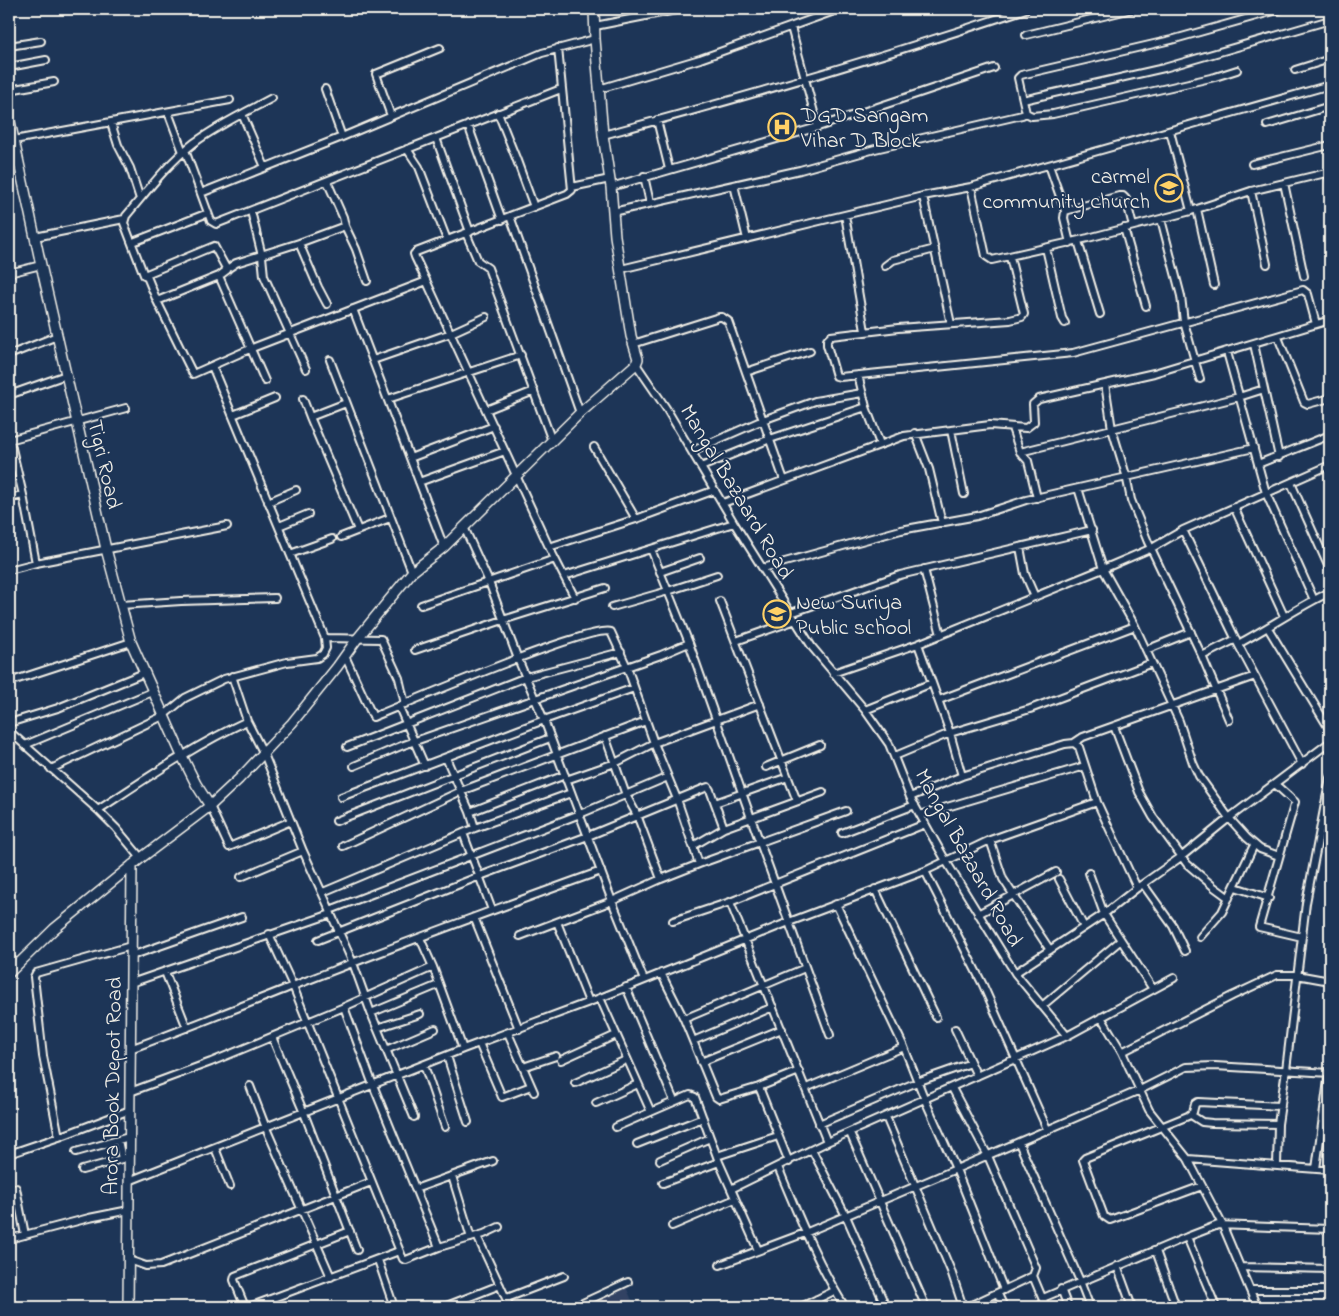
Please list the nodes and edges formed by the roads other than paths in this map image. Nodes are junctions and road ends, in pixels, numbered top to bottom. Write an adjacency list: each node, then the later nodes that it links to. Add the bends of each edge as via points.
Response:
1 (594, 9): 8 (street, Mangal Bazaard Road)
2 (682, 9): 8 (street)
3 (840, 9): 9 (street)
4 (1026, 9): 22 (street)
5 (1132, 9): 10 (street)
6 (1281, 9): 31 (street, via 1171,40 1021,75 1018,83)
7 (1330, 20): 31 (street, via 1164,68)
8 (595, 26): 11 (street, Mangal Bazaard Road)
9 (791, 27): 22 (street); 27 (street)
10 (1026, 35)
11 (595, 39): 15 (street); 27 (street, Mangal Bazaard Road)
12 (41, 41): 13 (street)
13 (9, 46)
14 (440, 48): 37 (street, via 376,74)
15 (558, 48): 26 (street); 37 (street)
16 (1330, 59): 21 (street)
17 (46, 60): 18 (street)
18 (9, 67)
19 (994, 68): 43 (street)
20 (1237, 70): 35 (street, via 1053,114 1032,116)
21 (1295, 70)
22 (804, 80): 39 (street); 43 (street)
23 (54, 82): 28 (street)
24 (1330, 86): 44 (street)
25 (325, 89): 46 (street)
26 (562, 89): 34 (street); 64 (street)
27 (599, 89): 45 (street, Mangal Bazaard Road)
28 (9, 90)
29 (272, 98): 36 (street)
30 (230, 100): 33 (street)
31 (1023, 100): 35 (street)
32 (1330, 106): 42 (street)
33 (168, 112): 40 (street); 51 (street)
34 (498, 113): 41 (street); 70 (street)
35 (1026, 113): 62 (street)
36 (242, 114): 51 (street); 54 (street)
37 (391, 116): 46 (street)
38 (9, 117): 48 (street, Tigri Road)
39 (657, 120): 45 (street); 55 (street)
40 (110, 123): 48 (street); 68 (street)
41 (468, 125): 47 (street); 79 (street)
42 (1267, 126)
43 (818, 127): 55 (street)
44 (1170, 131): 53 (street); 72 (street)
45 (603, 134): 60 (street, Mangal Bazaard Road)
46 (342, 137): 54 (street)
47 (436, 138): 50 (street); 84 (street)
48 (14, 140): 85 (street, Tigri Road)
49 (1330, 145): 52 (street)
50 (407, 149): 58 (street); 87 (street, via 419,167)
51 (184, 151): 66 (street); 68 (street)
52 (1252, 164)
53 (1049, 165): 63 (street); 73 (street)
54 (265, 166): 66 (street)
55 (670, 169): 57 (street)
56 (1330, 172): 59 (street); 61 (street)
57 (644, 176): 60 (street); 69 (street)
58 (327, 180): 71 (street); 81 (street)
59 (1330, 181)
60 (610, 183): 64 (street); 74 (street, Mangal Bazaard Road)
61 (1284, 183): 65 (street); 104 (street)
62 (734, 184): 69 (street); 86 (street)
63 (971, 186): 67 (street); 95 (street, via 987,258)
64 (572, 187): 70 (street, via 567,194)
65 (1251, 191): 72 (street); 96 (street)
66 (201, 193): 75 (street)
67 (923, 196): 76 (street); 93 (street)
68 (140, 199): 78 (street)
69 (650, 204): 74 (street)
70 (534, 207): 77 (street)
71 (251, 210): 75 (street, via 216,224); 94 (street)
72 (1194, 210): 80 (street); 107 (street)
73 (1065, 211): 82 (street, via 1123,196); 91 (street)
74 (613, 212): 100 (street, Mangal Bazaard Road)
75 (208, 213): 89 (street)
76 (845, 215): 86 (street); 119 (street)
77 (510, 216): 79 (street); 157 (street)
78 (124, 219): 85 (street); 89 (street)
79 (502, 220): 84 (street)
80 (1160, 220): 82 (street); 115 (street, via 1181,296)
81 (344, 226): 90 (street); 105 (street)
82 (1133, 226): 83 (street)
83 (1124, 228): 88 (street); 110 (street)
84 (468, 232): 87 (street); 130 (street, via 478,261 488,268)
85 (35, 237): 97 (street, Tigri Road)
86 (747, 239): 100 (street)
87 (447, 240): 106 (street, via 415,253)
88 (1078, 241): 91 (street); 112 (street)
89 (132, 242): 102 (street)
90 (299, 243): 94 (street); 109 (street)
91 (1070, 243): 92 (street)
92 (1046, 248): 95 (street); 116 (street)
93 (935, 249): 98 (street, via 893,260); 117 (street)
94 (262, 256): 99 (street); 120 (street, via 264,276)
95 (1010, 256): 117 (street, via 1024,314 1022,317)
96 (1267, 264)
97 (41, 265): 101 (street); 122 (street, Tigri Road)
98 (884, 266)
99 (227, 269): 102 (street, via 214,246); 103 (street)
100 (621, 269): 124 (street, Mangal Bazaard Road)
101 (9, 273)
102 (146, 274): 108 (street)
103 (219, 276): 108 (street); 126 (street)
104 (1304, 276)
105 (367, 280)
106 (426, 280): 111 (street); 121 (street)
107 (1214, 285)
108 (157, 301): 135 (street, via 191,374)
109 (327, 304)
110 (1146, 306)
111 (353, 309): 120 (street); 132 (street)
112 (1100, 314)
113 (486, 317): 121 (street)
114 (1330, 320): 118 (street)
115 (1184, 322): 118 (street, via 1304,290); 133 (street); 140 (street, via 1073,352)
116 (1065, 323)
117 (951, 324): 119 (street)
118 (1316, 324): 123 (street)
119 (865, 331): 140 (street, via 831,336 827,340 836,376)
120 (290, 333): 126 (street); 136 (street)
121 (451, 333): 132 (street); 137 (street)
122 (57, 336): 129 (street); 139 (street, Tigri Road)
123 (1278, 337): 125 (street); 151 (street, via 1304,402 1308,404)
124 (633, 344): 134 (street, Mangal Bazaard Road, via 638,359); 138 (street, via 722,317 728,321)
125 (1254, 344): 128 (street); 144 (street)
126 (252, 348): 135 (street); 142 (street)
127 (810, 351): 138 (street)
128 (1227, 352): 133 (street); 148 (street)
129 (9, 355)
130 (521, 355): 137 (street); 145 (street)
131 (330, 360): 153 (street)
132 (373, 360): 150 (street)
133 (1195, 361): 141 (street); 143 (street)
134 (636, 364): 157 (street); 174 (street, Mangal Bazaard Road)
135 (212, 366): 158 (street)
136 (306, 369)
137 (469, 372): 150 (street); 156 (street)
138 (746, 372): 160 (street)
139 (66, 375): 147 (street); 161 (street, Tigri Road)
140 (858, 375): 146 (street)
141 (1200, 379)
142 (265, 382)
143 (1105, 384): 163 (street, via 1037,400 1032,404 1033,424 1026,428); 164 (street)
144 (1264, 389): 148 (street); 177 (street)
145 (534, 391): 156 (street); 170 (street)
146 (862, 393): 155 (street); 160 (street, via 815,401)
147 (9, 395)
148 (1240, 397): 164 (street); 173 (street)
149 (275, 398): 158 (street)
150 (388, 398): 178 (street)
151 (1330, 398)
152 (303, 399): 159 (street)
153 (346, 403): 159 (street); 199 (street)
154 (126, 408): 161 (street)
155 (866, 408): 168 (street); 171 (street)
156 (486, 410): 162 (street)
157 (580, 413): 170 (street)
158 (233, 415): 195 (street)
159 (310, 417): 206 (street)
160 (763, 420): 168 (street); 174 (street)
161 (78, 422): 169 (street); 215 (street, Tigri Road)
162 (494, 426): 175 (street); 178 (street)
163 (1012, 428): 165 (street, via 993,425); 176 (street)
164 (1112, 429): 176 (street); 183 (street)
165 (951, 430): 166 (street); 191 (street)
166 (915, 433): 171 (street); 202 (street, via 929,469)
167 (1330, 435): 177 (street)
168 (770, 439): 181 (street); 184 (street)
169 (9, 440): 192 (street)
170 (552, 441): 182 (street)
171 (880, 444): 184 (street)
172 (594, 447): 200 (street)
173 (1254, 448): 179 (street); 183 (street)
174 (692, 450): 181 (street, Mangal Bazaard Road)
175 (505, 451): 182 (street); 185 (street)
176 (1020, 452): 194 (street, via 1028,461)
177 (1279, 456): 179 (street)
178 (410, 458): 185 (street)
179 (1258, 464): 190 (street)
180 (1330, 465): 186 (street)
181 (701, 467): 189 (street, Mangal Bazaard Road)
182 (516, 476): 205 (street); 212 (street)
183 (1126, 477): 187 (street); 214 (street, via 1131,500)
184 (784, 480): 196 (street)
185 (419, 482): 211 (street)
186 (1290, 483): 190 (street); 225 (street)
187 (1078, 488): 194 (street); 207 (street)
188 (296, 490): 195 (street)
189 (715, 490): 196 (street, Mangal Bazaard Road); 200 (street)
190 (1266, 493): 197 (street); 237 (street)
191 (964, 494)
192 (23, 495): 193 (street); 220 (street)
193 (9, 498)
194 (1037, 498): 202 (street)
195 (268, 502): 204 (street)
196 (723, 503): 201 (street, Mangal Bazaard Road)
197 (1234, 507): 208 (street); 243 (street)
198 (308, 514): 204 (street)
199 (390, 518): 206 (street); 226 (street)
200 (636, 519): 212 (street)
201 (734, 523): 216 (street); 221 (street, Mangal Bazaard Road)
202 (942, 523): 221 (street)
203 (227, 526): 215 (street)
204 (279, 526): 217 (street)
205 (464, 527): 211 (street); 230 (street)
206 (358, 530): 209 (street)
207 (1092, 530): 213 (street); 223 (street)
208 (1182, 530): 214 (street); 253 (street)
209 (341, 537)
210 (332, 539): 217 (street)
211 (444, 547): 226 (street)
212 (549, 547): 219 (street)
213 (1020, 547): 222 (street); 234 (street, via 1025,574)
214 (1152, 548): 223 (street); 248 (street)
215 (106, 549): 220 (street); 239 (street, Tigri Road)
216 (651, 549): 227 (street); 229 (street)
217 (290, 554): 250 (street)
218 (700, 558): 227 (street)
219 (555, 559): 229 (street); 230 (street)
220 (36, 563): 224 (street)
221 (762, 568): 242 (street, Mangal Bazaard Road)
222 (924, 569): 242 (street); 249 (street)
223 (1103, 569): 234 (street); 246 (street)
224 (9, 570)
225 (1330, 570)
226 (412, 572): 251 (street)
227 (660, 572): 232 (street)
228 (717, 575): 232 (street)
229 (564, 576): 236 (street)
230 (489, 582): 240 (street); 244 (street)
231 (605, 588): 236 (street)
232 (668, 591): 241 (street); 255 (street)
233 (1330, 592): 237 (street)
234 (1035, 597): 249 (street)
235 (275, 598): 239 (street)
236 (575, 598): 244 (street)
237 (1314, 600): 243 (street)
238 (720, 601): 252 (street)
239 (121, 605): 254 (street, Tigri Road)
240 (421, 605)
241 (612, 607)
242 (791, 613): 245 (street, Mangal Bazaard Road)
243 (1284, 616): 247 (street)
244 (503, 620): 257 (street); 262 (street)
245 (796, 620): 252 (street); 266 (street, Mangal Bazaard Road)
246 (1135, 626): 258 (street); 276 (street)
247 (1268, 628): 253 (street); 290 (street)
248 (1190, 632): 258 (street); 261 (street)
249 (940, 635): 256 (street)
250 (325, 638): 251 (street); 267 (street, via 326,648 317,658)
251 (357, 639): 260 (street); 278 (street, via 381,639 399,678)
252 (736, 641): 277 (street)
253 (1237, 641): 261 (street); 268 (street)
254 (131, 642): 265 (street, Tigri Road); 270 (street)
255 (690, 643): 264 (street); 284 (street)
256 (918, 644): 266 (street); 271 (street)
257 (416, 650)
258 (1146, 650): 263 (street)
259 (621, 652): 262 (street, via 611,632 606,630); 264 (street); 269 (street)
260 (345, 656): 278 (street, via 373,717); 302 (street)
261 (1202, 656): 273 (street)
262 (518, 659): 269 (street); 278 (street)
263 (1152, 663): 279 (street); 292 (street, via 1030,709)
264 (626, 667): 272 (street); 275 (street)
265 (144, 673): 274 (street, Tigri Road); 287 (street, via 66,706)
266 (833, 673): 280 (street, Mangal Bazaard Road)
267 (232, 676): 281 (street, via 191,695); 282 (street)
268 (1255, 676): 273 (street); 309 (street)
269 (526, 677): 275 (street); 288 (street)
270 (9, 682)
271 (932, 683): 276 (street); 280 (street)
272 (634, 688): 283 (street); 286 (street)
273 (1217, 690): 279 (street); 285 (street)
274 (152, 692): 281 (street, Tigri Road); 299 (street)
275 (534, 699): 283 (street); 295 (street)
276 (939, 700): 292 (street)
277 (760, 704): 284 (street); 307 (street)
278 (402, 705): 288 (street)
279 (1172, 706): 289 (street); 342 (street, via 1199,776)
280 (865, 710): 305 (street, Mangal Bazaard Road)
281 (163, 716): 304 (street, Tigri Road); 314 (street)
282 (247, 720): 302 (street); 304 (street)
283 (544, 720): 294 (street); 306 (street)
284 (716, 720): 297 (street); 325 (street)
285 (1229, 720)
286 (646, 721): 293 (street); 297 (street)
287 (9, 723)
288 (406, 723): 295 (street); 301 (street)
289 (1114, 726): 298 (street); 359 (street, via 1139,792)
290 (1330, 730)
291 (9, 731): 299 (street)
292 (950, 733): 305 (street); 317 (street)
293 (605, 736): 303 (street); 308 (street)
294 (550, 738): 303 (street); 315 (street)
295 (414, 742): 310 (street); 311 (street)
296 (1330, 742): 309 (street)
297 (654, 743): 308 (street); 318 (street)
298 (1074, 743): 312 (street); 317 (street)
299 (25, 745): 314 (street)
300 (820, 745): 307 (street)
301 (347, 747)
302 (264, 754): 334 (street); 343 (street)
303 (556, 754): 319 (street); 322 (street)
304 (182, 756): 334 (street, Tigri Road); 335 (street)
305 (895, 756): 328 (street, Mangal Bazaard Road)
306 (446, 758): 311 (street); 315 (street)
307 (782, 762): 313 (street); 316 (street)
308 (615, 763): 319 (street); 326 (street)
309 (1302, 764): 321 (street)
310 (354, 766)
311 (425, 766): 327 (street)
312 (1085, 766): 331 (street); 339 (street)
313 (766, 767)
314 (52, 769): 335 (street)
315 (454, 775): 322 (street); 344 (street)
316 (788, 776): 325 (street); 330 (street)
317 (962, 776): 328 (street)
318 (668, 777): 326 (street); 329 (street)
319 (565, 778): 324 (street); 337 (street)
320 (1330, 778): 398 (street)
321 (1275, 784): 342 (street); 358 (street, via 1295,802)
322 (461, 791): 337 (street); 354 (street)
323 (823, 792): 330 (street)
324 (571, 793): 338 (street); 346 (street)
325 (742, 793): 332 (street); 341 (street)
326 (626, 795): 338 (street); 340 (street)
327 (342, 797)
328 (910, 797): 333 (street, Mangal Bazaard Road)
329 (677, 799): 332 (street, via 708,788); 340 (street); 355 (street)
330 (797, 801): 341 (street)
331 (1097, 802): 351 (street); 375 (street)
332 (715, 803): 347 (street)
333 (914, 805): 339 (street, Mangal Bazaard Road); 349 (street)
334 (210, 806): 343 (street, via 228,847); 360 (street)
335 (98, 810): 360 (street)
336 (846, 811): 352 (street)
337 (470, 812): 346 (street)
338 (580, 814): 350 (street); 357 (street)
339 (920, 814): 345 (street, Mangal Bazaard Road)
340 (637, 816): 350 (street); 370 (street)
341 (751, 818): 347 (street); 352 (street)
342 (1229, 818): 353 (street); 359 (street)
343 (291, 821): 356 (street)
344 (336, 821)
345 (925, 824): 361 (street, Mangal Bazaard Road); 372 (street)
346 (475, 828): 348 (street)
347 (724, 828): 355 (street)
348 (463, 833): 357 (street); 377 (street)
349 (842, 833)
350 (588, 836): 364 (street); 368 (street)
351 (990, 840): 361 (street); 378 (street, via 1003,879)
352 (760, 843): 362 (street); 372 (street)
353 (1254, 845): 358 (street); 374 (street)
354 (343, 846)
355 (692, 846): 362 (street)
356 (303, 851): 369 (street); 377 (street)
357 (472, 855): 368 (street); 385 (street)
358 (1279, 856): 380 (street)
359 (1181, 857): 373 (street); 379 (street)
360 (141, 858): 363 (street)
361 (946, 861): 365 (street); 386 (street, Mangal Bazaard Road)
362 (699, 864): 370 (street)
363 (132, 865): 403 (street, Arora Book Depot Road); 409 (street, via 54,928)
364 (601, 871): 381 (street); 384 (street)
365 (925, 871): 376 (street); 458 (street, via 983,985)
366 (1056, 872): 378 (street)
367 (1089, 873): 387 (street)
368 (480, 876): 384 (street); 394 (street)
369 (241, 877)
370 (661, 878): 381 (street)
371 (1059, 879): 393 (street)
372 (775, 884): 382 (street); 392 (street)
373 (1143, 884): 375 (street); 405 (street, via 1173,926)
374 (1235, 886): 379 (street); 380 (street)
375 (1137, 888): 387 (street)
376 (875, 889): 383 (street); 434 (street)
377 (323, 892): 385 (street)
378 (1013, 894): 386 (street); 404 (street)
379 (1229, 898): 397 (street)
380 (1268, 898): 398 (street, via 1259,927)
381 (612, 901): 391 (street); 418 (street)
382 (730, 902): 390 (street); 401 (street)
383 (836, 904): 392 (street); 451 (street)
384 (492, 910): 389 (street)
385 (330, 912): 394 (street); 395 (street)
386 (978, 914): 415 (street, Mangal Bazaard Road)
387 (1104, 914): 393 (street); 402 (street)
388 (242, 916): 406 (street)
389 (474, 917): 399 (street); 441 (street)
390 (672, 920)
391 (558, 922): 396 (street); 428 (street)
392 (789, 922): 401 (street); 411 (street)
393 (1084, 927): 404 (street)
394 (338, 932): 400 (street); 408 (street)
395 (269, 934): 412 (street); 423 (street)
396 (520, 936)
397 (1200, 937)
398 (1302, 937): 416 (street)
399 (420, 938): 408 (street); 410 (street)
400 (318, 940)
401 (745, 940): 414 (street); 422 (street)
402 (1121, 940): 425 (street); 429 (street)
403 (131, 946): 406 (street, Arora Book Depot Road); 500 (street, via 36,973 34,977 43,1056)
404 (1050, 950): 415 (street)
405 (1185, 951)
406 (131, 956): 420 (street, Arora Book Depot Road)
407 (9, 958): 409 (street)
408 (353, 963): 423 (street); 426 (street)
409 (18, 964): 413 (street)
410 (433, 967): 421 (street); 426 (street)
411 (805, 968): 422 (street); 446 (street)
412 (165, 972): 420 (street); 438 (street)
413 (9, 973)
414 (661, 973): 418 (street); 436 (street)
415 (1015, 973): 429 (street, Mangal Bazaard Road)
416 (1297, 975): 419 (street); 455 (street, via 1277,975); 463 (street)
417 (1174, 978): 425 (street)
418 (644, 980): 424 (street)
419 (1330, 981)
420 (131, 983): 452 (street, Arora Book Depot Road)
421 (438, 985): 432 (street); 453 (street)
422 (764, 985): 431 (street); 436 (street)
423 (293, 986): 437 (street); 438 (street)
424 (626, 987): 427 (street); 480 (street)
425 (1153, 989): 435 (street)
426 (364, 998): 430 (street); 432 (street)
427 (600, 998): 428 (street); 445 (street)
428 (589, 1002): 441 (street)
429 (1042, 1006): 447 (street, Mangal Bazaard Road)
430 (344, 1007): 437 (street); 471 (street)
431 (773, 1007): 443 (street); 449 (street)
432 (371, 1013): 439 (street)
433 (420, 1014): 439 (street)
434 (936, 1017)
435 (1101, 1017): 447 (street); 455 (street)
436 (684, 1019): 449 (street)
437 (308, 1023): 448 (street); 478 (street)
438 (187, 1028): 452 (street)
439 (377, 1028): 454 (street)
440 (435, 1029): 454 (street)
441 (519, 1029): 444 (street)
442 (955, 1029): 460 (street)
443 (782, 1030): 459 (street); 464 (street)
444 (508, 1033): 450 (street); 462 (street)
445 (616, 1035): 457 (street); 462 (street, via 559,1058)
446 (830, 1035)
447 (1067, 1036): 458 (street)
448 (272, 1037): 477 (street); 485 (street)
449 (693, 1041): 459 (street)
450 (479, 1043): 453 (street); 462 (street, via 502,1097 533,1089)
451 (904, 1047): 468 (street); 474 (street)
452 (130, 1049): 477 (street, Arora Book Depot Road)
453 (463, 1049): 456 (street)
454 (386, 1050): 466 (street)
455 (1122, 1052): 476 (street)
456 (447, 1056): 461 (street); 490 (street)
457 (626, 1060): 469 (street); 470 (street)
458 (1016, 1060): 467 (street); 497 (street)
459 (702, 1062): 473 (street, via 719,1099)
460 (972, 1063): 467 (street); 468 (street)
461 (424, 1065): 466 (street); 494 (street)
462 (524, 1067)
463 (1286, 1070): 465 (street); 476 (street, via 1189,1066); 482 (street)
464 (799, 1071): 473 (street); 474 (street)
465 (1330, 1073): 521 (street)
466 (397, 1076): 471 (street); 487 (street)
467 (977, 1076): 475 (street)
468 (917, 1082): 479 (street); 491 (street)
469 (575, 1083)
470 (638, 1084): 481 (street); 484 (street)
471 (373, 1085): 478 (street); 532 (street)
472 (250, 1086): 496 (street)
473 (759, 1086): 499 (street)
474 (806, 1088): 491 (street)
475 (952, 1088): 479 (street); 511 (street)
476 (1140, 1090): 493 (street, via 1149,1110); 497 (street)
477 (130, 1092): 483 (street, Arora Book Depot Road)
478 (339, 1099): 485 (street); 526 (street)
479 (925, 1100): 488 (street); 520 (street)
480 (674, 1102): 484 (street); 489 (street, via 692,1095)
481 (596, 1103)
482 (1281, 1106): 486 (street, via 1199,1102 1194,1104); 492 (street)
483 (130, 1110): 500 (street); 501 (street, Arora Book Depot Road)
484 (651, 1112): 495 (street)
485 (304, 1113): 496 (street); 534 (street)
486 (1191, 1115): 492 (street, via 1202,1122); 493 (street)
487 (414, 1117)
488 (886, 1117): 498 (street); 529 (street)
489 (703, 1118): 502 (street); 506 (street)
490 (468, 1122)
491 (820, 1124): 504 (street)
492 (1278, 1124): 518 (street)
493 (1162, 1126): 514 (street); 530 (street, via 1084,1160 1104,1216 1114,1220)
494 (445, 1127)
495 (616, 1127)
496 (266, 1128): 507 (street); 538 (street)
497 (1048, 1130): 505 (street)
498 (850, 1133): 504 (street); 536 (street)
499 (778, 1136): 513 (street); 517 (street)
500 (59, 1137): 510 (street)
501 (129, 1137): 503 (street); 512 (street, Arora Book Depot Road)
502 (710, 1138): 513 (street); 515 (street)
503 (118, 1140): 509 (street); 512 (street)
504 (827, 1142): 508 (street)
505 (1019, 1143): 511 (street); 565 (street)
506 (637, 1144)
507 (215, 1148): 525 (street); 528 (street)
508 (812, 1150): 517 (street); 539 (street)
509 (76, 1152)
510 (9, 1154)
511 (988, 1156): 520 (street); 563 (street, via 1033,1259 1036,1268)
512 (125, 1158): 522 (street); 525 (street, Arora Book Depot Road)
513 (718, 1159): 527 (street); 533 (street)
514 (1188, 1159): 518 (street); 530 (street)
515 (660, 1160)
516 (493, 1161): 524 (street)
517 (789, 1162): 519 (street)
518 (1277, 1166): 521 (street)
519 (778, 1167): 533 (street); 545 (street)
520 (956, 1169): 529 (street); 572 (street)
521 (1316, 1169): 523 (street)
522 (82, 1170)
523 (1330, 1170)
524 (452, 1176): 532 (street); 547 (street)
525 (129, 1181): 537 (street, Arora Book Depot Road)
526 (371, 1182): 534 (street); 554 (street)
527 (663, 1183)
528 (230, 1186)
529 (917, 1186): 536 (street); 589 (street)
530 (1202, 1186): 540 (street)
531 (16, 1188): 546 (street)
532 (415, 1189): 551 (street)
533 (730, 1189): 535 (street)
534 (336, 1196): 538 (street); 544 (street)
535 (735, 1199): 541 (street); 553 (street)
536 (880, 1202): 539 (street); 588 (street)
537 (129, 1210): 546 (street); 556 (street, Arora Book Depot Road)
538 (301, 1210): 550 (street); 556 (street, via 161,1265 146,1266)
539 (846, 1216): 545 (street); 587 (street)
540 (1222, 1224): 543 (street); 548 (street); 560 (street)
541 (672, 1226)
542 (499, 1227): 547 (street)
543 (1330, 1229)
544 (350, 1232): 550 (street); 552 (street)
545 (805, 1233): 553 (street); 571 (street)
546 (25, 1235): 549 (street)
547 (474, 1237): 551 (street); 567 (street)
548 (1187, 1237): 555 (street); 597 (street)
549 (13, 1238)
550 (317, 1244): 564 (street); 578 (street, via 235,1276)
551 (439, 1248): 554 (street, via 405,1260)
552 (357, 1250)
553 (758, 1250): 558 (street)
554 (399, 1251): 557 (street)
555 (1156, 1251): 559 (street); 596 (street)
556 (129, 1260): 576 (street, Arora Book Depot Road)
557 (378, 1260): 564 (street); 580 (street)
558 (720, 1264)
559 (1117, 1266): 565 (street); 595 (street)
560 (1240, 1267): 561 (street); 569 (street)
561 (1330, 1269)
562 (564, 1276): 573 (street)
563 (1033, 1276): 572 (street); 574 (street)
564 (331, 1277): 579 (street)
565 (1080, 1281): 568 (street); 594 (street)
566 (628, 1282): 583 (street)
567 (500, 1285): 573 (street); 581 (street)
568 (1061, 1289): 574 (street); 593 (street)
569 (1250, 1290): 570 (street); 598 (street)
570 (1330, 1290)
571 (834, 1291): 575 (street); 586 (street)
572 (1001, 1292): 590 (street); 591 (street)
573 (507, 1298): 582 (street)
574 (1042, 1298): 592 (street)
575 (817, 1299): 584 (street); 585 (street)
576 (128, 1306): 577 (street)
577 (160, 1307)
578 (245, 1307)
579 (249, 1307)
580 (394, 1307)
581 (444, 1307)
582 (510, 1307)
583 (574, 1307)
584 (801, 1307)
585 (821, 1307)
586 (845, 1307)
587 (886, 1307)
588 (926, 1307)
589 (963, 1307)
590 (967, 1307)
591 (1004, 1307)
592 (1046, 1307)
593 (1068, 1307)
594 (1090, 1307)
595 (1132, 1307)
596 (1176, 1307)
597 (1216, 1307)
598 (1257, 1307)

